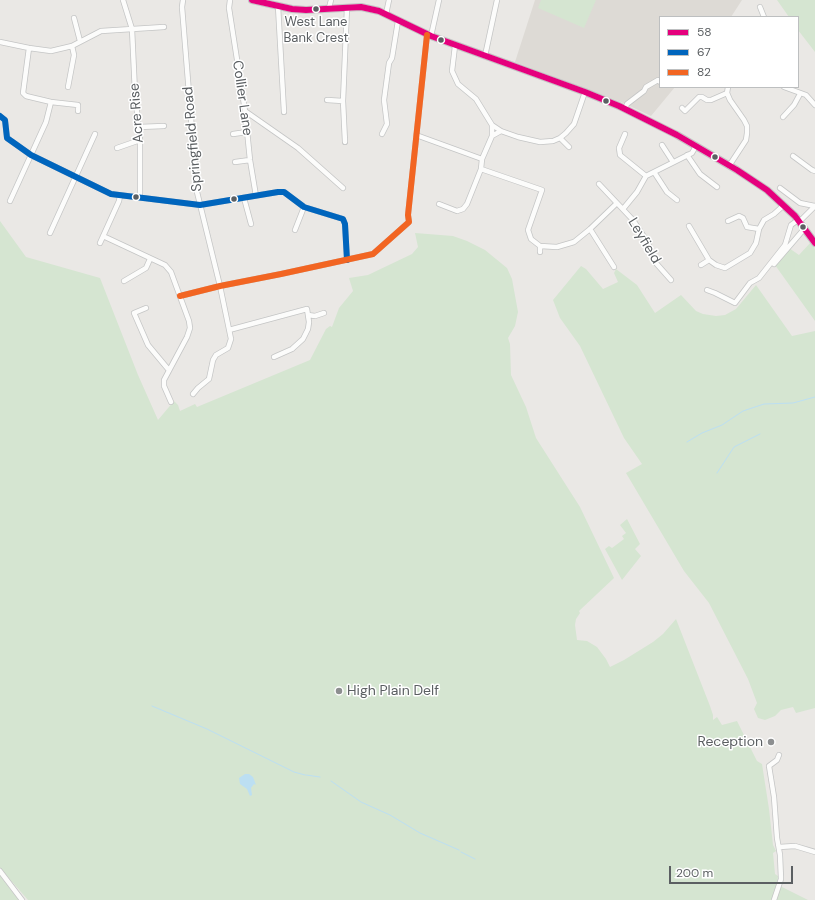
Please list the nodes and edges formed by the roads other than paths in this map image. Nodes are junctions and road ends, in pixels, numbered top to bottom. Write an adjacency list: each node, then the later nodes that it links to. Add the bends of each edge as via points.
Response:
1 (123, 0): 18 (street, Acre Rise)
2 (183, 0): 87 (street, Springfield Road)
3 (230, 0): 40 (street, Collier Lane)
4 (252, 0): 9 (street)
5 (331, 0): 11 (street)
6 (389, 0): 13 (street)
7 (439, 0): 19 (street)
8 (497, 0): 25 (street)
9 (278, 6): 11 (street, via 306,10); 41 (street)
10 (760, 7): 14 (street)
11 (329, 8): 12 (street)
12 (347, 8): 13 (street, via 361,7); 34 (street)
13 (386, 14): 16 (street)
14 (764, 16)
15 (74, 18): 21 (street)
16 (398, 21): 19 (street); 51 (street, via 384,100 387,124)
17 (164, 27): 18 (street)
18 (132, 29): 21 (street, via 101,31); 46 (street, Acre Rise)
19 (429, 35): 23 (street); 53 (street)
20 (0, 42): 24 (street)
21 (80, 42): 22 (street)
22 (72, 46): 24 (street, via 51,51); 27 (street, via 74,55)
23 (455, 46): 25 (street); 45 (street, via 451,67 455,79 476,99)
24 (30, 48): 35 (street, via 23,93)
25 (485, 56): 30 (street)
26 (659, 81): 38 (street, via 646,87 627,104)
27 (68, 87)
28 (728, 88): 31 (street)
29 (786, 88): 32 (street)
30 (586, 92): 38 (street); 55 (street, via 574,124)
31 (727, 93): 37 (street, via 711,100 699,97 685,111); 69 (street, via 747,126 746,140)
32 (800, 94): 36 (street, via 806,95); 43 (street)
33 (327, 100): 34 (street)
34 (343, 101): 57 (street)
35 (50, 102): 39 (street, via 78,105); 62 (street, via 46,122)
36 (815, 105)
37 (682, 108)
38 (625, 109): 59 (street)
39 (78, 111)
40 (245, 111): 48 (street, Collier Lane); 77 (street, via 298,148)
41 (284, 112)
42 (0, 116): 62 (street, via 5,120 7,138)
43 (783, 117)
44 (164, 126): 46 (street)
45 (492, 126): 47 (street); 54 (street)
46 (139, 127): 56 (street, Acre Rise)
47 (501, 131): 54 (street); 55 (street, via 533,141 547,142)
48 (247, 132): 50 (street); 66 (street, Collier Lane)
49 (95, 134): 74 (street)
50 (233, 134)
51 (382, 134)
52 (625, 134): 73 (street, via 618,148 620,155)
53 (416, 135): 65 (street); 108 (street, via 409,222 375,252)
54 (492, 136): 65 (street)
55 (560, 138): 60 (street)
56 (140, 140): 61 (street); 81 (street, Acre Rise)
57 (345, 142)
58 (662, 145): 68 (street)
59 (696, 146): 63 (street); 69 (street)
60 (569, 147)
61 (117, 148)
62 (31, 155): 74 (street); 84 (street)
63 (687, 156): 68 (street); 76 (street, via 700,174)
64 (793, 156): 71 (street)
65 (482, 159): 70 (street)
66 (250, 160): 67 (street); 80 (street, Collier Lane)
67 (234, 162)
68 (673, 162): 72 (street)
69 (729, 166): 88 (street, via 767,190)
70 (481, 169): 86 (street, via 463,209 457,211); 104 (street, via 542,190 528,230 532,239)
71 (815, 171)
72 (654, 172): 73 (street); 83 (street, via 667,192)
73 (646, 176): 91 (street)
74 (75, 178): 79 (street); 100 (street)
75 (599, 184): 85 (street, Leyfield)
76 (717, 187)
77 (343, 188)
78 (780, 188): 89 (street, via 800,203)
79 (120, 196): 81 (street); 101 (street)
80 (256, 196): 82 (street); 90 (street, via 284,192)
81 (140, 198): 87 (street)
82 (244, 198): 87 (street); 94 (street)
83 (677, 200)
84 (10, 201)
85 (617, 203): 91 (street, Leyfield); 97 (street)
86 (439, 204)
87 (200, 205): 114 (street, Springfield Road)
88 (784, 205): 93 (street); 99 (street, via 764,220)
89 (815, 206): 93 (street)
90 (304, 207): 98 (street); 108 (street, via 340,217 344,221)
91 (623, 209): 112 (street, Leyfield, via 648,243 655,262)
92 (728, 221): 99 (street, via 739,216 743,218 747,227)
93 (798, 221): 96 (street); 117 (street, via 791,225 785,245 759,278 750,283)
94 (251, 224)
95 (689, 226): 106 (street)
96 (805, 228): 102 (street); 109 (street)
97 (590, 229): 104 (street, via 571,244 557,247); 111 (street)
98 (295, 230)
99 (759, 230): 106 (street, via 750,253 725,268)
100 (50, 233)
101 (103, 236): 103 (street); 107 (street)
102 (815, 242)
103 (100, 243)
104 (540, 246): 105 (street)
105 (540, 252)
106 (708, 258): 110 (street)
107 (150, 259): 113 (street, via 146,268); 116 (street, via 170,269)
108 (347, 260): 114 (street)
109 (774, 264)
110 (701, 265)
111 (614, 267)
112 (671, 280)
113 (124, 281)
114 (220, 286): 116 (street); 122 (street, Springfield Road)
115 (707, 290): 117 (street)
116 (180, 296): 124 (street, via 190,328)
117 (734, 303): 118 (street)
118 (730, 307)
119 (146, 308): 124 (street, via 134,313 148,345)
120 (324, 313): 121 (street)
121 (308, 315): 122 (street, via 307,309); 123 (street, via 308,329 303,339 292,349)
122 (229, 330): 125 (street, Springfield Road, via 229,346 214,357 210,376)
123 (274, 357)
124 (168, 368): 126 (street, via 164,386)
125 (193, 394)
126 (171, 402)
127 (779, 755): 128 (street, via 769,766)
128 (779, 847): 129 (street, via 795,846); 132 (street, via 781,879)
129 (815, 852)
130 (0, 871): 131 (street)
131 (22, 900)
132 (774, 900)

